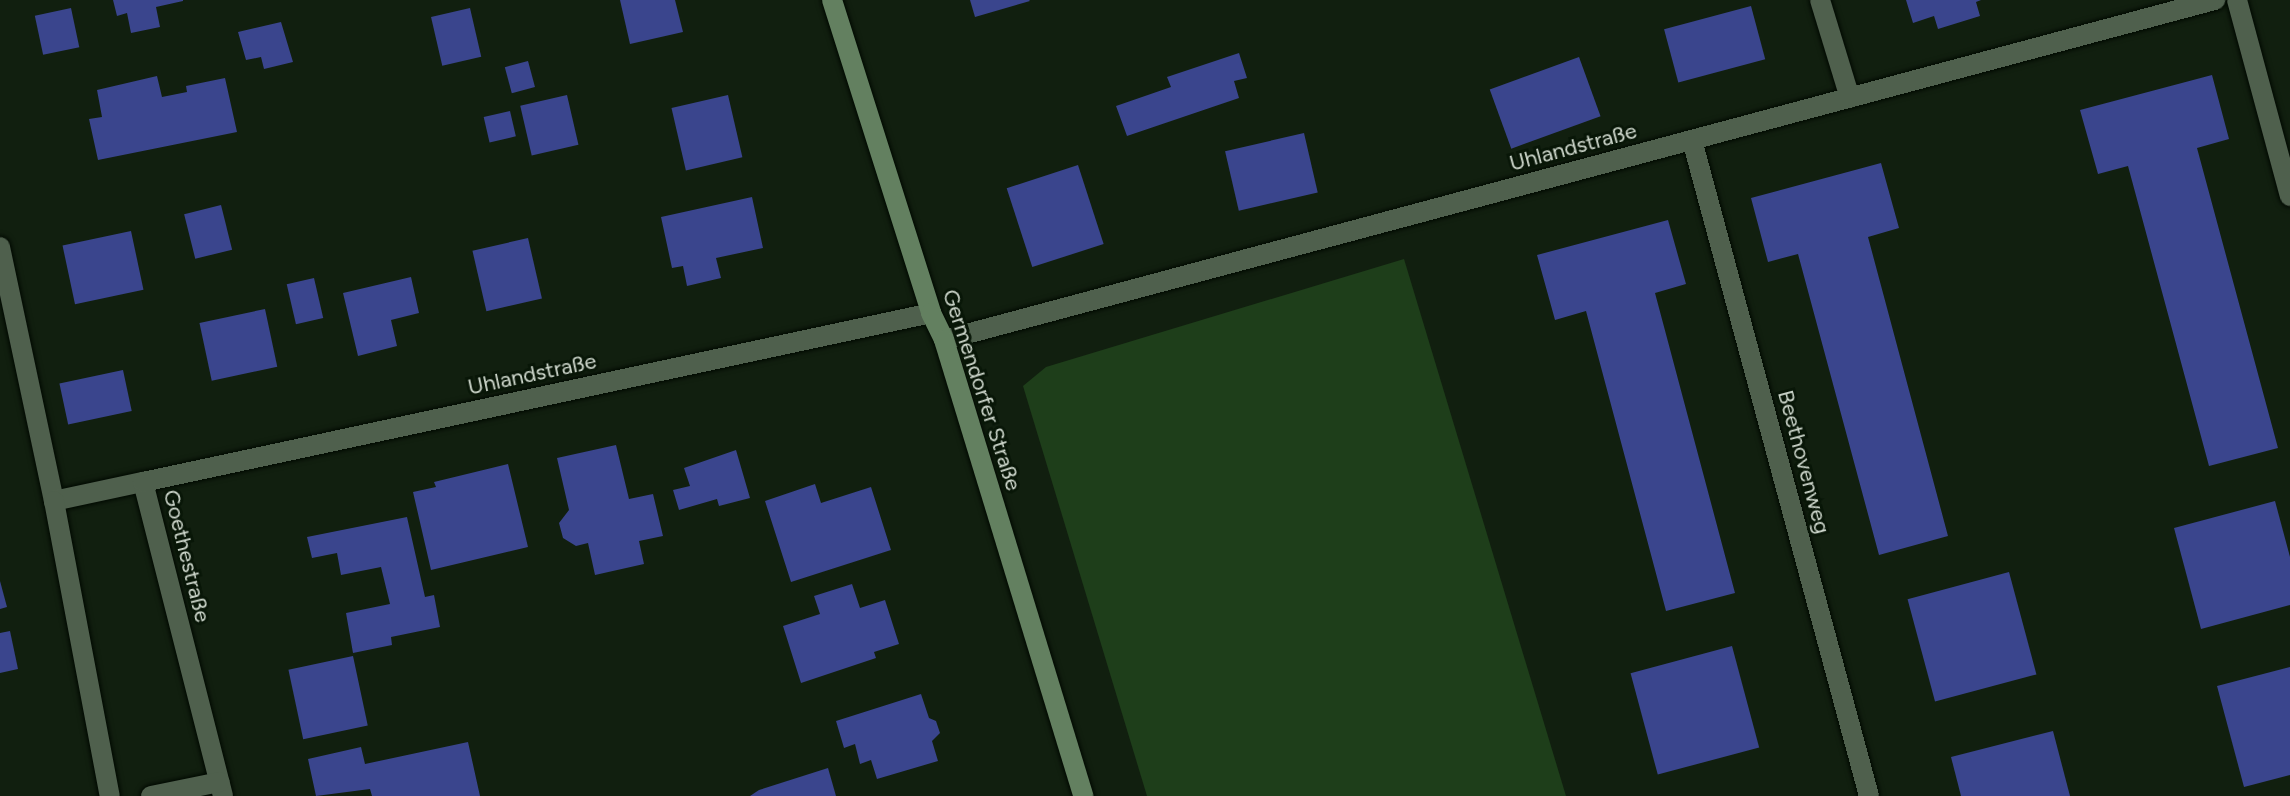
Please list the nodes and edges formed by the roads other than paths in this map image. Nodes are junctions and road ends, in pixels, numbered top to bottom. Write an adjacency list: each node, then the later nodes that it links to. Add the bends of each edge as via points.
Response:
1 (832, 0): 9 (main road, Germendorfer Straße)
2 (1820, 0): 5 (street)
3 (2215, 0): 5 (street, Uhlandstraße)
4 (2237, 0): 7 (street)
5 (1850, 98): 6 (street, Uhlandstraße)
6 (1692, 140): 10 (street, Uhlandstraße); 17 (street, Beethovenweg)
7 (2290, 196)
8 (0, 247): 12 (street)
9 (931, 313): 10 (main road, Germendorfer Straße); 11 (street, Uhlandstraße)
10 (944, 340): 16 (main road, Germendorfer Straße)
11 (143, 482): 12 (street, Goethestraße); 13 (street, Goethestraße)
12 (54, 501): 14 (street)
13 (222, 789): 15 (street)
14 (110, 796)
15 (151, 796)
16 (1083, 796)
17 (1869, 796)

